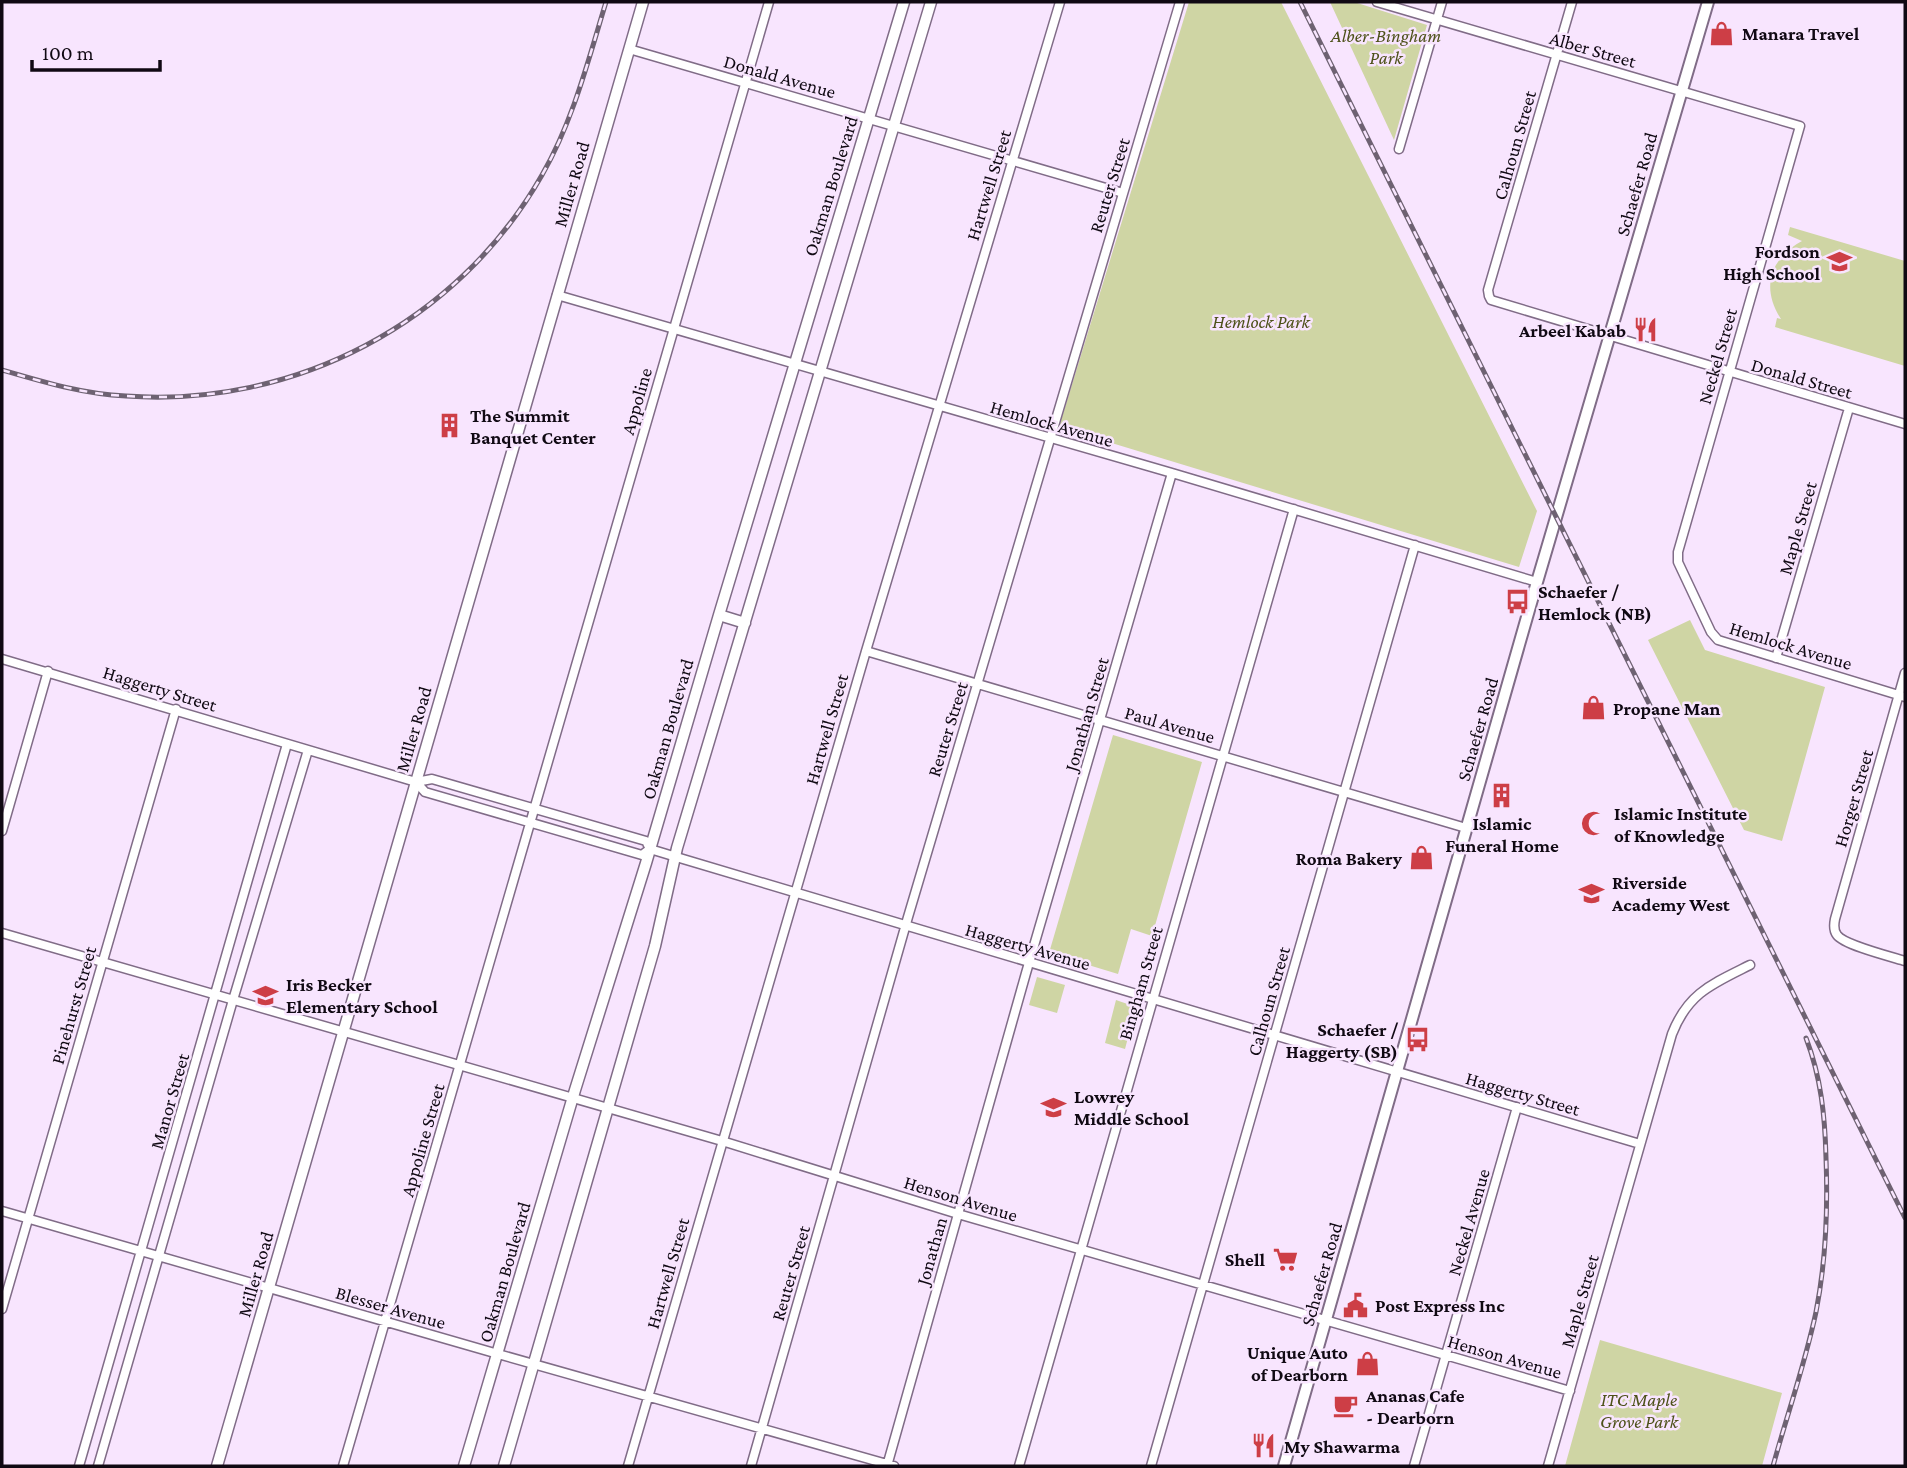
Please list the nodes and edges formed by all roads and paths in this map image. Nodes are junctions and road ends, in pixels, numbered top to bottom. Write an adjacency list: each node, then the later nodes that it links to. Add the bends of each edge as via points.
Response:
1 (643, 2): 12 (street, Miller Road)
2 (769, 2): 14 (street, Appoline)
3 (904, 2): 16 (street, Oakman Boulevard)
4 (931, 2): 17 (street)
5 (1060, 2): 20 (street, Hartwell Street)
6 (1181, 2): 21 (street, Reuter Street)
7 (1377, 2): 11 (street, Alber Street)
8 (1442, 2): 11 (street)
9 (1572, 2): 13 (street, Calhoun Street)
10 (1708, 2): 15 (main road, Schaefer Road)
11 (1437, 19): 13 (street, Alber Street); 19 (street)
12 (629, 49): 14 (street, Donald Avenue); 22 (street, Miller Road)
13 (1557, 55): 15 (street, Alber Street); 24 (street, Calhoun Street, via 1489,296 1495,302)
14 (746, 83): 16 (street, Donald Avenue); 23 (street, Appoline)
15 (1682, 91): 18 (street, Alber Street); 24 (main road, Schaefer Road)
16 (869, 119): 17 (street, Donald Avenue); 25 (street, Oakman Boulevard)
17 (893, 126): 20 (street, Donald Avenue); 26 (street)
18 (1800, 126): 27 (street, Neckel Street)
19 (1399, 149)
20 (1012, 161): 21 (street, Donald Avenue); 28 (street, Hartwell Street)
21 (1123, 193): 31 (street, Reuter Street)
22 (557, 295): 23 (street, Hemlock Avenue); 51 (street, Miller Road)
23 (674, 329): 25 (street, Hemlock Avenue); 55 (street, Appoline)
24 (1610, 336): 27 (street, Donald Street); 35 (main road, Schaefer Road)
25 (794, 364): 26 (street, Hemlock Avenue); 37 (street, Oakman Boulevard)
26 (819, 372): 28 (street, Hemlock Avenue); 38 (street)
27 (1728, 372): 29 (street, Donald Street); 36 (street, Neckel Street, via 1678,552)
28 (938, 406): 31 (street, Hemlock Avenue); 39 (street, Hartwell Street)
29 (1849, 408): 30 (street, Donald Street); 40 (street, Maple Street)
30 (1905, 424)
31 (1050, 439): 32 (street, Hemlock Avenue); 44 (street, Reuter Street)
32 (1172, 473): 33 (street, Hemlock Avenue); 47 (street, Jonathan Street)
33 (1294, 509): 34 (street, Hemlock Avenue); 50 (street, Bingham Street)
34 (1415, 545): 35 (street, Hemlock Avenue); 53 (street, Calhoun Street)
35 (1537, 582): 58 (main road, Schaefer Road)
36 (1692, 594): 40 (street, Hemlock Avenue, via 1718,640)
37 (719, 615): 38 (street); 61 (street, Oakman Boulevard)
38 (745, 623): 62 (street)
39 (866, 651): 44 (street, Paul Avenue); 63 (street, Hartwell Street)
40 (1776, 658): 45 (street, Hemlock Avenue)
41 (2, 659): 42 (street, Haggerty Street)
42 (48, 671): 46 (street, Haggerty Street); 59 (street)
43 (1905, 673): 45 (street, Horger Street)
44 (977, 683): 47 (street, Paul Avenue); 64 (street, Reuter Street)
45 (1902, 696): 66 (street, Horger Street, via 1835,919 1835,932 1847,941)
46 (176, 709): 48 (street, Haggerty Street); 67 (street, Pinehurst Street)
47 (1101, 720): 50 (street, Paul Avenue); 68 (street, Jonathan Street)
48 (287, 744): 49 (street, Haggerty Street); 70 (street, Manor Street)
49 (308, 750): 51 (street, Haggerty Avenue); 72 (street, Manor Street)
50 (1222, 755): 53 (street, Paul Avenue); 71 (street, Bingham Street)
51 (416, 782): 52 (street, Haggerty Avenue, via 432,779); 54 (street, Haggerty Avenue, via 425,792); 73 (street, Miller Road)
52 (471, 790): 54 (street); 55 (street, Haggerty Avenue)
53 (1344, 792): 58 (street, Paul Avenue); 74 (street, Calhoun Street)
54 (466, 804): 56 (street, Haggerty Avenue)
55 (534, 809): 56 (street, Appoline); 57 (street, Haggerty Avenue)
56 (530, 823): 60 (street, Haggerty Avenue); 75 (street, Appoline Street)
57 (589, 825): 60 (street); 61 (street, Haggerty Avenue, via 646,841)
58 (1466, 828): 76 (main road, Schaefer Road)
59 (2, 831)
60 (585, 839): 61 (street, Haggerty Avenue, via 642,855)
61 (650, 849): 62 (street, Haggerty Avenue); 77 (street, Oakman Boulevard)
62 (675, 857): 63 (street, Haggerty Avenue); 79 (street, via 655,946)
63 (794, 893): 64 (street, Haggerty Avenue); 80 (street, Hartwell Street)
64 (905, 926): 68 (street, Haggerty Avenue); 82 (street, Reuter Street)
65 (2, 933): 67 (street)
66 (1905, 961)
67 (102, 962): 70 (street); 85 (street, Pinehurst Street)
68 (1029, 962): 71 (street, Haggerty Avenue); 84 (street, Jonathan)
69 (1750, 965): 81 (street, Maple Street, via 1705,988 1688,1004 1672,1034)
70 (216, 995): 72 (street); 87 (street, Manor Street)
71 (1152, 999): 74 (street, Haggerty Avenue); 86 (street, Bingham Street)
72 (233, 1000): 73 (street, Henson Avenue); 88 (street, Manor Street)
73 (343, 1032): 75 (street, Henson Avenue); 90 (street, Miller Road)
74 (1274, 1035): 76 (street, Haggerty Avenue); 89 (street, Calhoun Street)
75 (460, 1065): 77 (street, Henson Avenue); 93 (street, Appoline Street)
76 (1397, 1072): 78 (street, Haggerty Street); 92 (main road, Schaefer Road)
77 (573, 1097): 79 (street, Henson Avenue); 94 (street, Oakman Boulevard)
78 (1517, 1107): 81 (street, Haggerty Street); 95 (street, Neckel Avenue)
79 (608, 1108): 80 (street, Henson Avenue); 96 (street)
80 (722, 1140): 82 (street, Henson Avenue); 98 (street, Hartwell Street)
81 (1640, 1144): 97 (street, Maple Street)
82 (835, 1175): 84 (street, Henson Avenue); 99 (street, Reuter Street)
83 (2, 1211): 85 (street, Blesser Avenue)
84 (958, 1214): 86 (street, Henson Avenue); 108 (street, Jonathan)
85 (28, 1218): 87 (street, Blesser Avenue); 91 (street, Pinehurst Street)
86 (1081, 1250): 89 (street, Henson Avenue); 109 (street, Bingham Street)
87 (141, 1251): 88 (street, Blesser Avenue); 100 (street, Manor Street)
88 (158, 1256): 90 (street, Blesser Avenue); 101 (street, Manor Street)
89 (1203, 1285): 92 (street, Henson Avenue); 110 (street, Calhoun Street)
90 (269, 1288): 93 (street, Blesser Avenue); 102 (street, Miller Road)
91 (2, 1309)
92 (1326, 1320): 95 (street, Henson Avenue); 111 (main road, Schaefer Road)
93 (385, 1321): 94 (street, Blesser Avenue); 103 (street, Appoline Street)
94 (498, 1354): 96 (street, Blesser Avenue); 104 (street, Oakman Boulevard)
95 (1446, 1356): 97 (street, Henson Avenue); 112 (street, Neckel Avenue)
96 (534, 1364): 98 (street, Blesser Avenue); 105 (street)
97 (1570, 1391): 113 (street, Maple Street)
98 (648, 1396): 99 (street, Blesser Avenue); 106 (street, Hartwell Street)
99 (762, 1429): 107 (street, Reuter Street); 108 (street, Blesser Avenue)
100 (79, 1466)
101 (98, 1466)
102 (217, 1466)
103 (343, 1466)
104 (464, 1466)
105 (504, 1466)
106 (628, 1466)
107 (751, 1466)
108 (889, 1466)
109 (1019, 1466)
110 (1151, 1466)
111 (1284, 1466)
112 (1414, 1466)
113 (1548, 1466)

